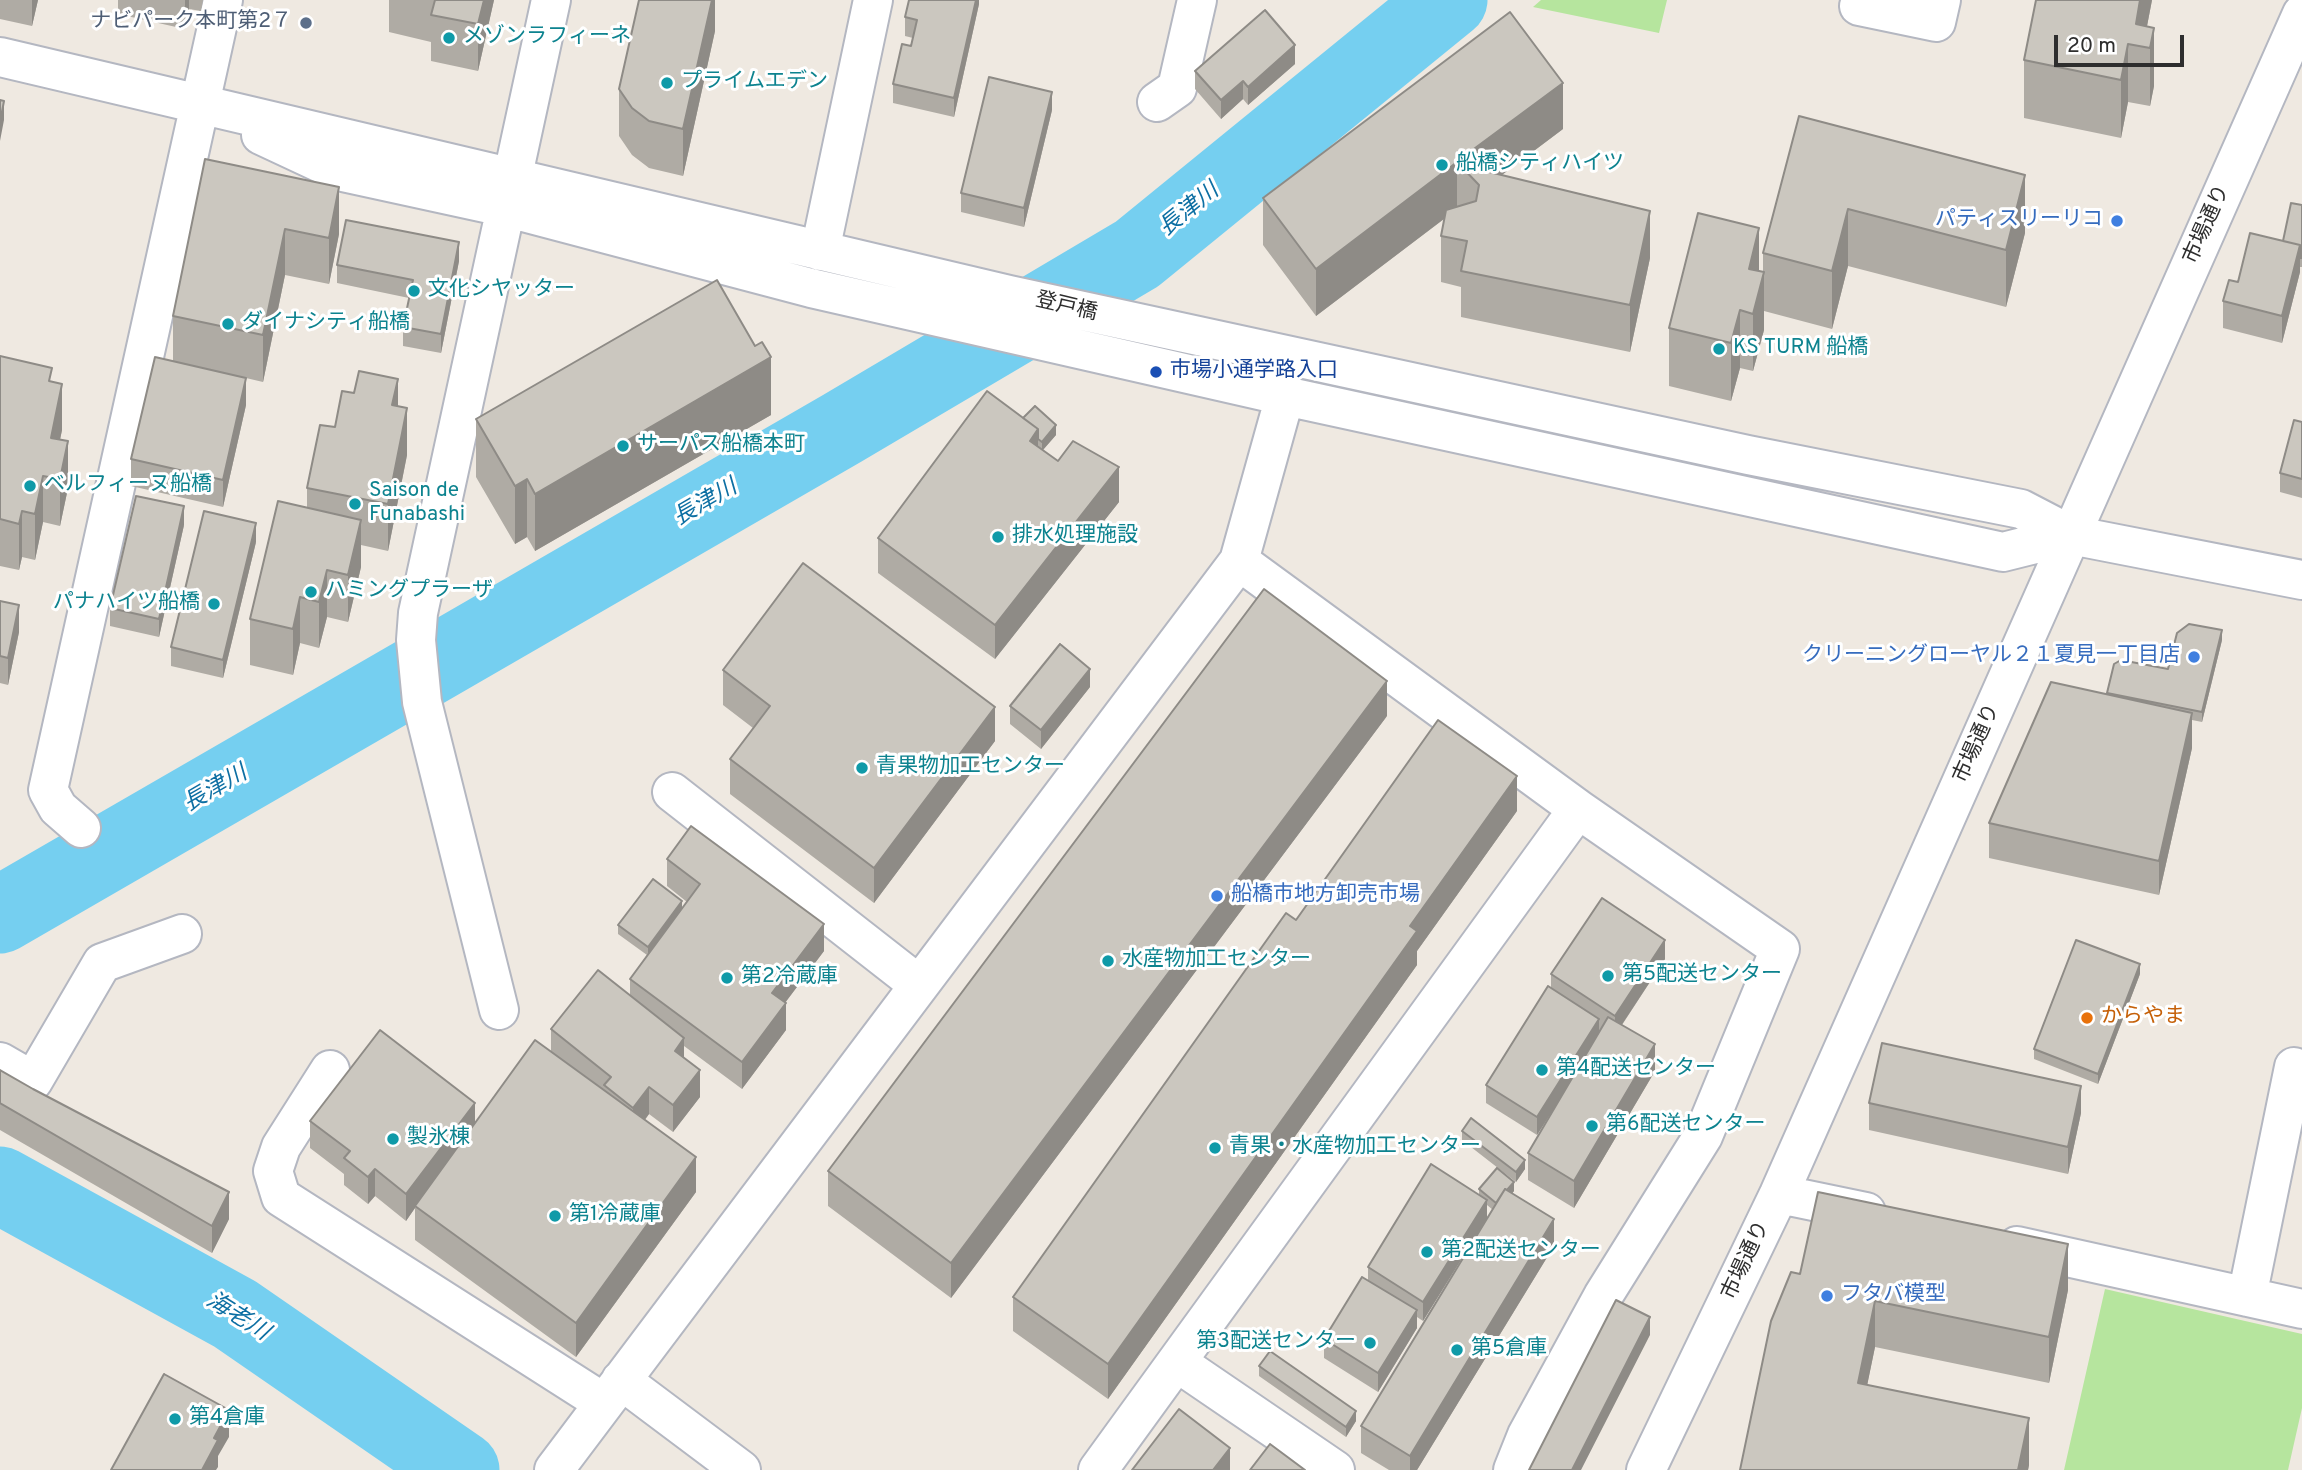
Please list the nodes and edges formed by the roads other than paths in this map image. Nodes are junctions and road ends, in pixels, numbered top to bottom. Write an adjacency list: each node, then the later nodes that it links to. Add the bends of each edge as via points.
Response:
1 (223, 0): 10 (street)
2 (551, 0): 11 (street)
3 (873, 0): 12 (street)
4 (1197, 0): 9 (street, via 1177,88)
5 (1861, 0): 6 (street, via 1859,6 1936,22)
6 (1941, 0)
7 (2302, 13): 14 (street, 市場通り)
8 (0, 57): 10 (street)
9 (1157, 102)
10 (202, 104): 11 (street, via 338,171); 19 (street, via 48,790 58,808)
11 (511, 193): 12 (street, 登戸橋); 13 (street, 登戸橋, via 811,288); 22 (street, via 418,613 416,653 421,695)
12 (820, 251): 14 (street, 登戸橋, via 1734,452 2021,509)
13 (1284, 396): 14 (street, 登戸橋, via 2003,552); 15 (street)
14 (2071, 535): 16 (street); 26 (street, 市場通り)
15 (1239, 561): 18 (street); 21 (street)
16 (2302, 580)
17 (672, 792): 21 (street)
18 (1578, 809): 31 (street); 37 (street, via 1780,949 1703,1136 1603,1296 1527,1435)
19 (81, 828)
20 (183, 934): 23 (street, via 102,963 33,1081)
21 (919, 985): 32 (street)
22 (499, 1010)
23 (0, 1062)
24 (2294, 1067): 29 (street)
25 (330, 1069): 32 (street, via 281,1147 273,1171 281,1196)
26 (1779, 1194): 27 (street); 38 (street, 市場通り)
27 (1901, 1220)
28 (1981, 1238): 29 (street)
29 (2248, 1297): 30 (street)
30 (2302, 1309)
31 (1178, 1363): 35 (street); 36 (street)
32 (612, 1392): 33 (street); 34 (street)
33 (557, 1466)
34 (741, 1470)
35 (1098, 1470)
36 (1335, 1470)
37 (1513, 1470)
38 (1646, 1470)

